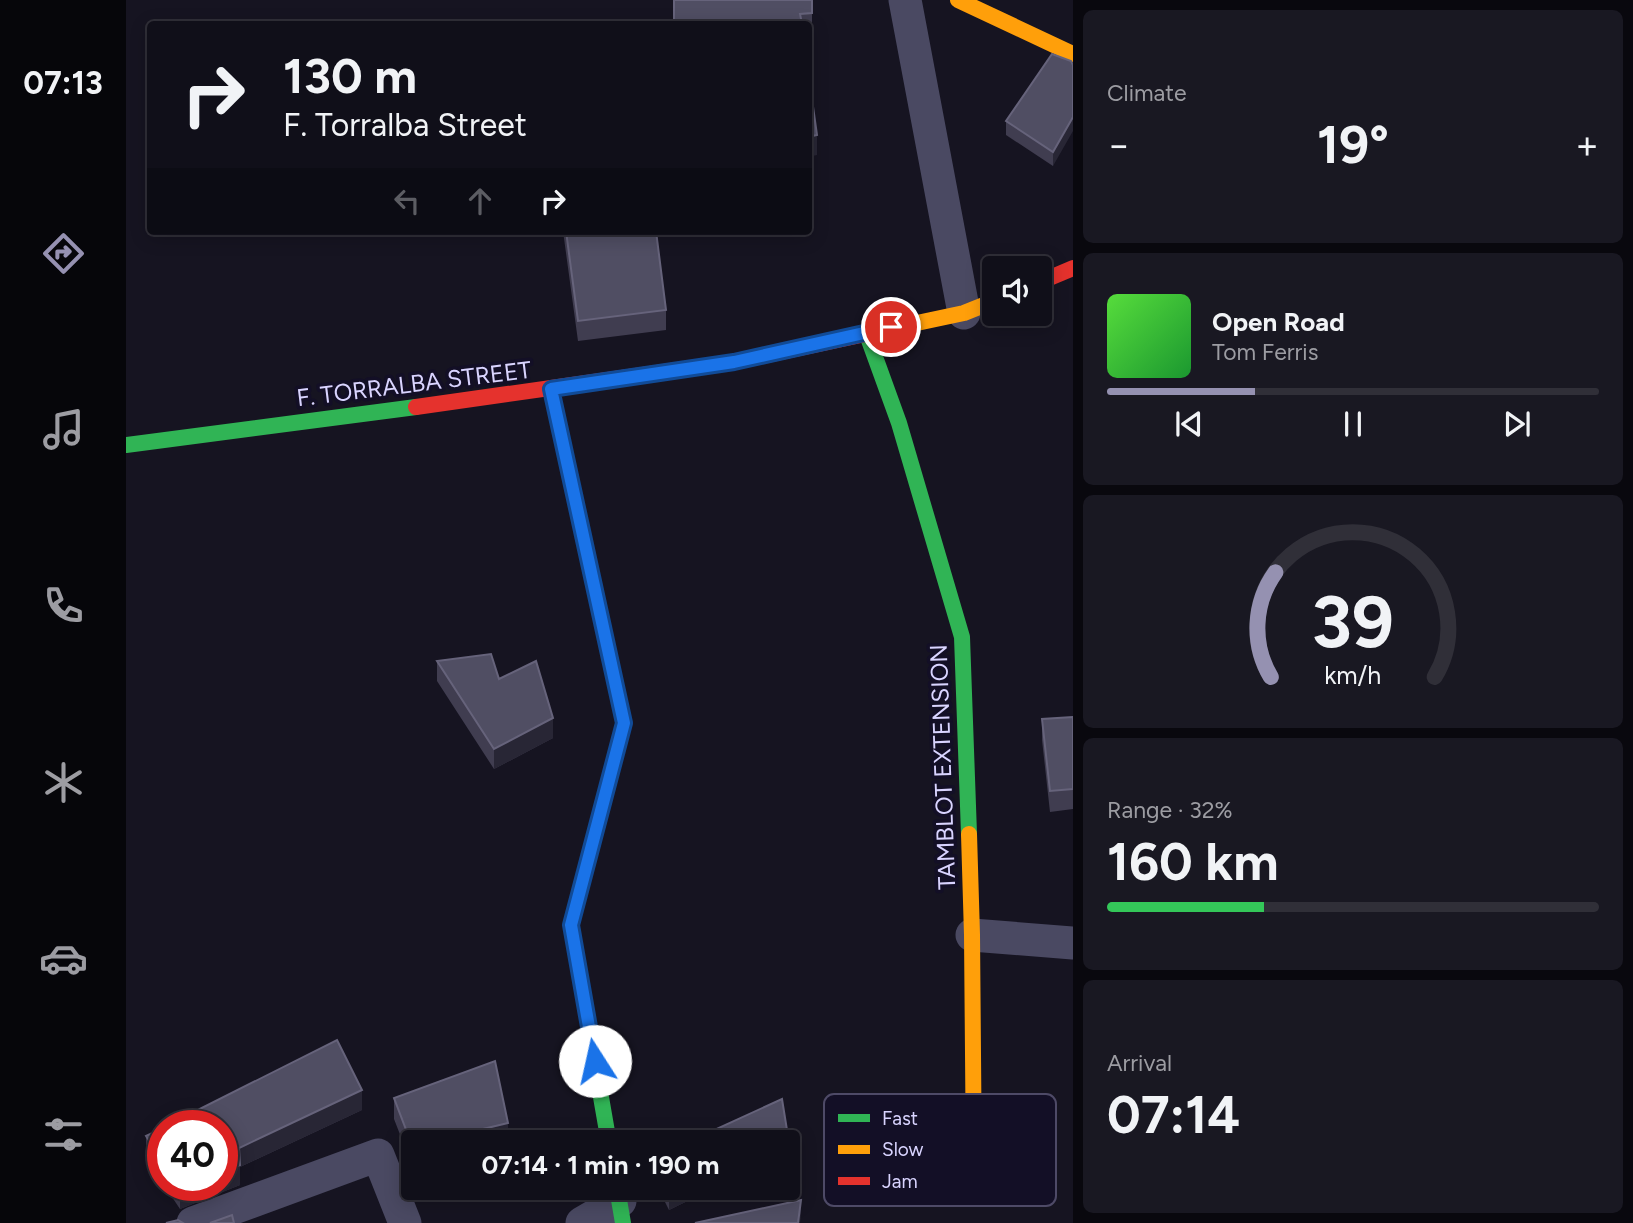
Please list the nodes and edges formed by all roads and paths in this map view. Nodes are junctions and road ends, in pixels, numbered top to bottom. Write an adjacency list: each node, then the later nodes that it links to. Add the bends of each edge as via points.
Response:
1 (905, 0): 6 (street)
2 (958, 0): 3 (street)
3 (1073, 54)
4 (1073, 268): 5 (street)
5 (1052, 277)
6 (979, 307): 7 (street, F. TORRALBA STREET)
7 (866, 332): 8 (street, F. TORRALBA STREET, via 734,362); 10 (street, TAMBLOT EXTENSION, via 962,637)
8 (551, 389): 9 (street, F. TORRALBA STREET); 13 (street, via 624,723 571,925)
9 (126, 445)
10 (972, 935): 11 (street); 12 (street, TAMBLOT EXTENSION)
11 (1073, 943)
12 (973, 1094)
13 (607, 1130)
14 (620, 1204): 17 (street)
15 (193, 1223): 16 (street, via 378,1155)
16 (405, 1223)
17 (582, 1223)

